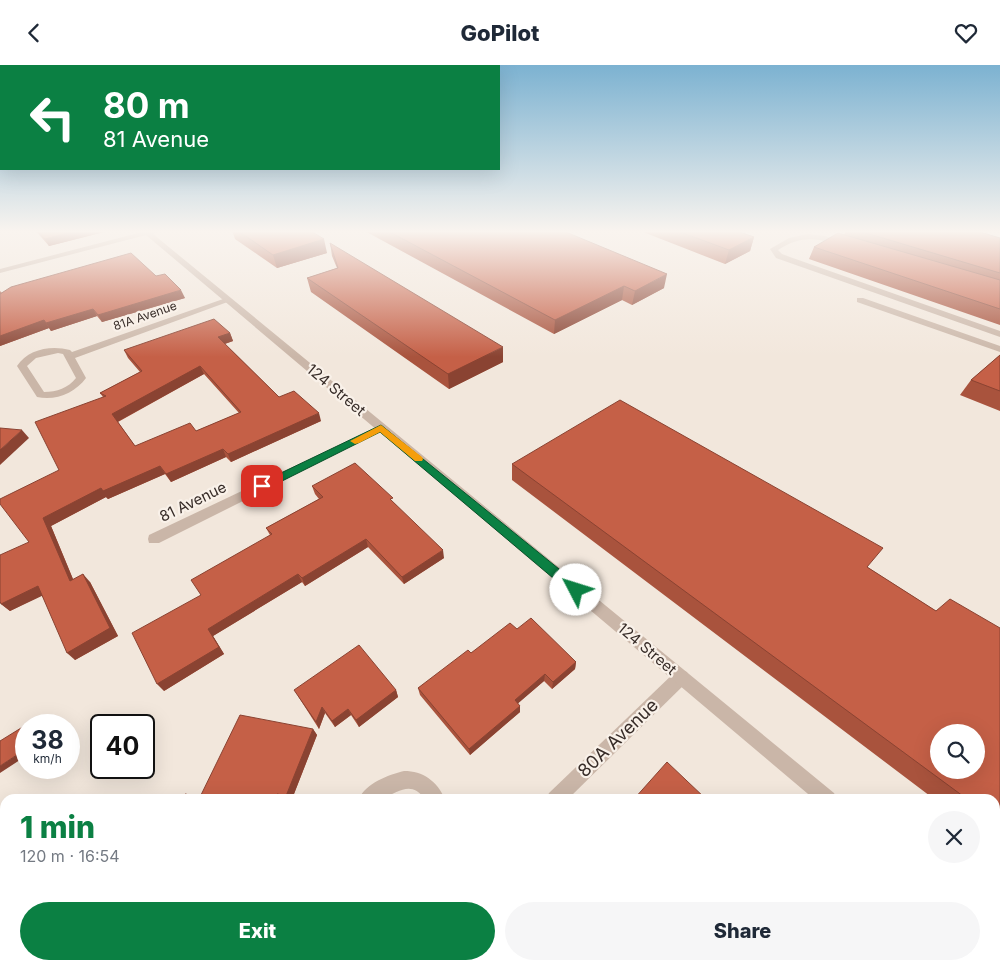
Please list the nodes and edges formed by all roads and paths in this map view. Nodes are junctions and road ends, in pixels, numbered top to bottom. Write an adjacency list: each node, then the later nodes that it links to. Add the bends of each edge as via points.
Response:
1 (197, 272): 4 (street, 124 Street)
2 (824, 272): 5 (street)
3 (860, 299): 6 (street)
4 (229, 300): 7 (street, 81A Avenue); 8 (street, 124 Street)
5 (1000, 334)
6 (1000, 349)
7 (70, 356): 7 (street, 81A Avenue, via 63,350 42,353 28,358 22,366 41,395 52,395 76,386 82,378)
8 (381, 428): 9 (street, 81 Avenue); 10 (street, 124 Street)
9 (154, 539)
10 (681, 677): 13 (street, 80A Avenue); 14 (street, 124 Street)
11 (375, 794): 12 (street, via 387,785 412,780 425,785)
12 (432, 794)
13 (560, 794)
14 (822, 794)

